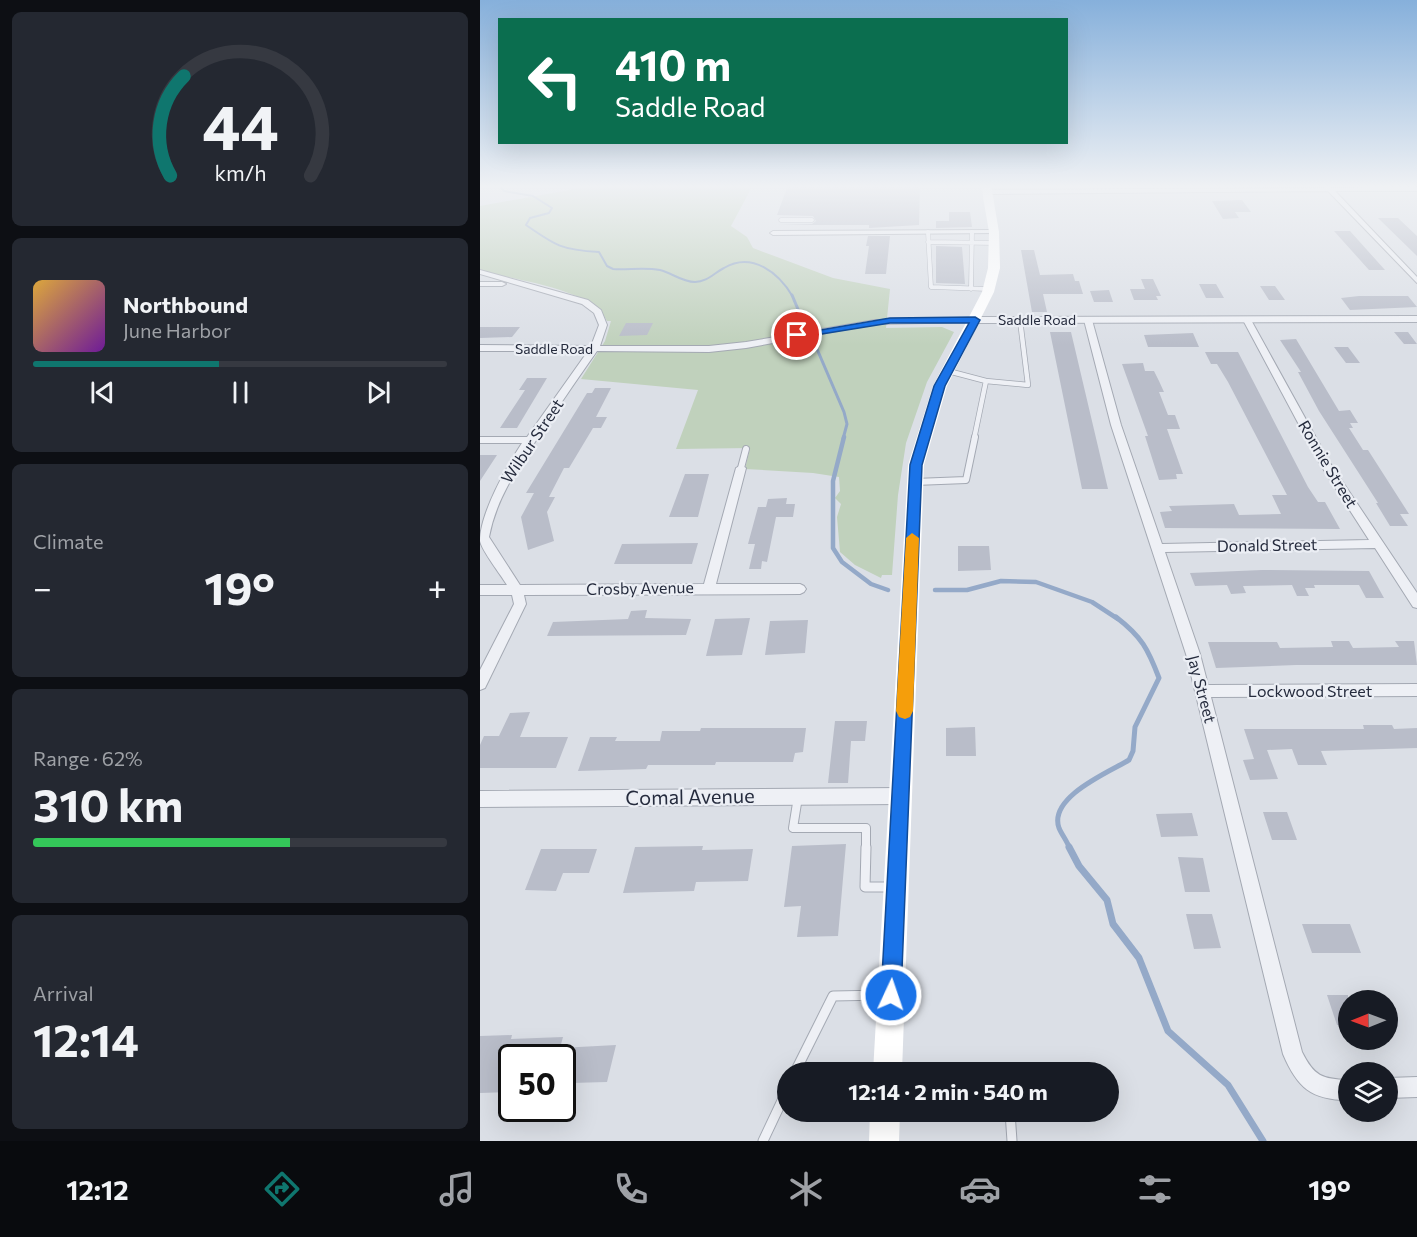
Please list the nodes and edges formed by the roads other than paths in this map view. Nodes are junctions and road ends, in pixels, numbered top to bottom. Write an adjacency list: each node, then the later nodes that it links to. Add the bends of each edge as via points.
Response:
1 (928, 238): 6 (lane)
2 (972, 238): 7 (lane)
3 (989, 238): 7 (lane)
4 (994, 238): 12 (main road, via 994,268)
5 (1376, 238): 9 (street)
6 (928, 242): 7 (lane); 12 (lane, via 931,287)
7 (972, 242): 12 (lane)
8 (480, 272): 11 (street, Wilbur Street)
9 (1417, 281)
10 (480, 284): 11 (street)
11 (518, 284): 19 (street, Wilbur Street, via 585,302 598,312 603,331)
12 (980, 289): 14 (main road)
13 (1417, 319): 17 (street, Saddle Road)
14 (975, 320): 15 (street, Saddle Road); 19 (street, Saddle Road, via 875,322 709,349); 20 (main road)
15 (1020, 320): 16 (street, Saddle Road); 21 (lane, via 1029,385)
16 (1088, 320): 17 (street, Saddle Road); 28 (street, Jay Street, via 1116,425)
17 (1247, 320): 27 (street, Ronnie Street, via 1325,464)
18 (480, 348): 19 (street, Saddle Road)
19 (593, 349): 23 (street, Wilbur Street)
20 (947, 371): 21 (lane); 26 (main road, via 922,436)
21 (986, 381): 26 (lane, via 966,480)
22 (480, 440): 23 (street)
23 (531, 440): 32 (street, Wilbur Street, via 492,500 483,525 483,537)
24 (746, 449): 25 (lane)
25 (741, 468): 29 (street)
26 (915, 482): 38 (main road)
27 (1378, 544): 28 (street, Donald Street); 33 (street, Ronnie Street)
28 (1157, 548): 36 (street, Jay Street)
29 (709, 588): 30 (street, Crosby Avenue); 32 (street, Crosby Avenue)
30 (800, 589)
31 (480, 590): 32 (street, Crosby Avenue)
32 (517, 590): 34 (street, via 520,604)
33 (1417, 603)
34 (480, 684)
35 (1417, 690): 36 (street, Lockwood Street)
36 (1202, 691): 46 (street, Jay Street, via 1297,1063 1308,1082)
37 (798, 796): 38 (street, Comal Avenue); 39 (street, Comal Avenue); 40 (lane, via 793,828 866,828 865,887)
38 (901, 796): 40 (main road)
39 (480, 799)
40 (896, 886): 41 (main road)
41 (891, 995): 42 (lane, via 833,996); 43 (main road)
42 (800, 1062)
43 (888, 1062)
44 (1417, 1087): 45 (street)
45 (1398, 1088)
46 (1338, 1089)
47 (777, 1111): 50 (lane)
48 (885, 1122): 51 (main road)
49 (1011, 1122): 52 (lane)
50 (763, 1141)
51 (884, 1141)
52 (1012, 1141)

